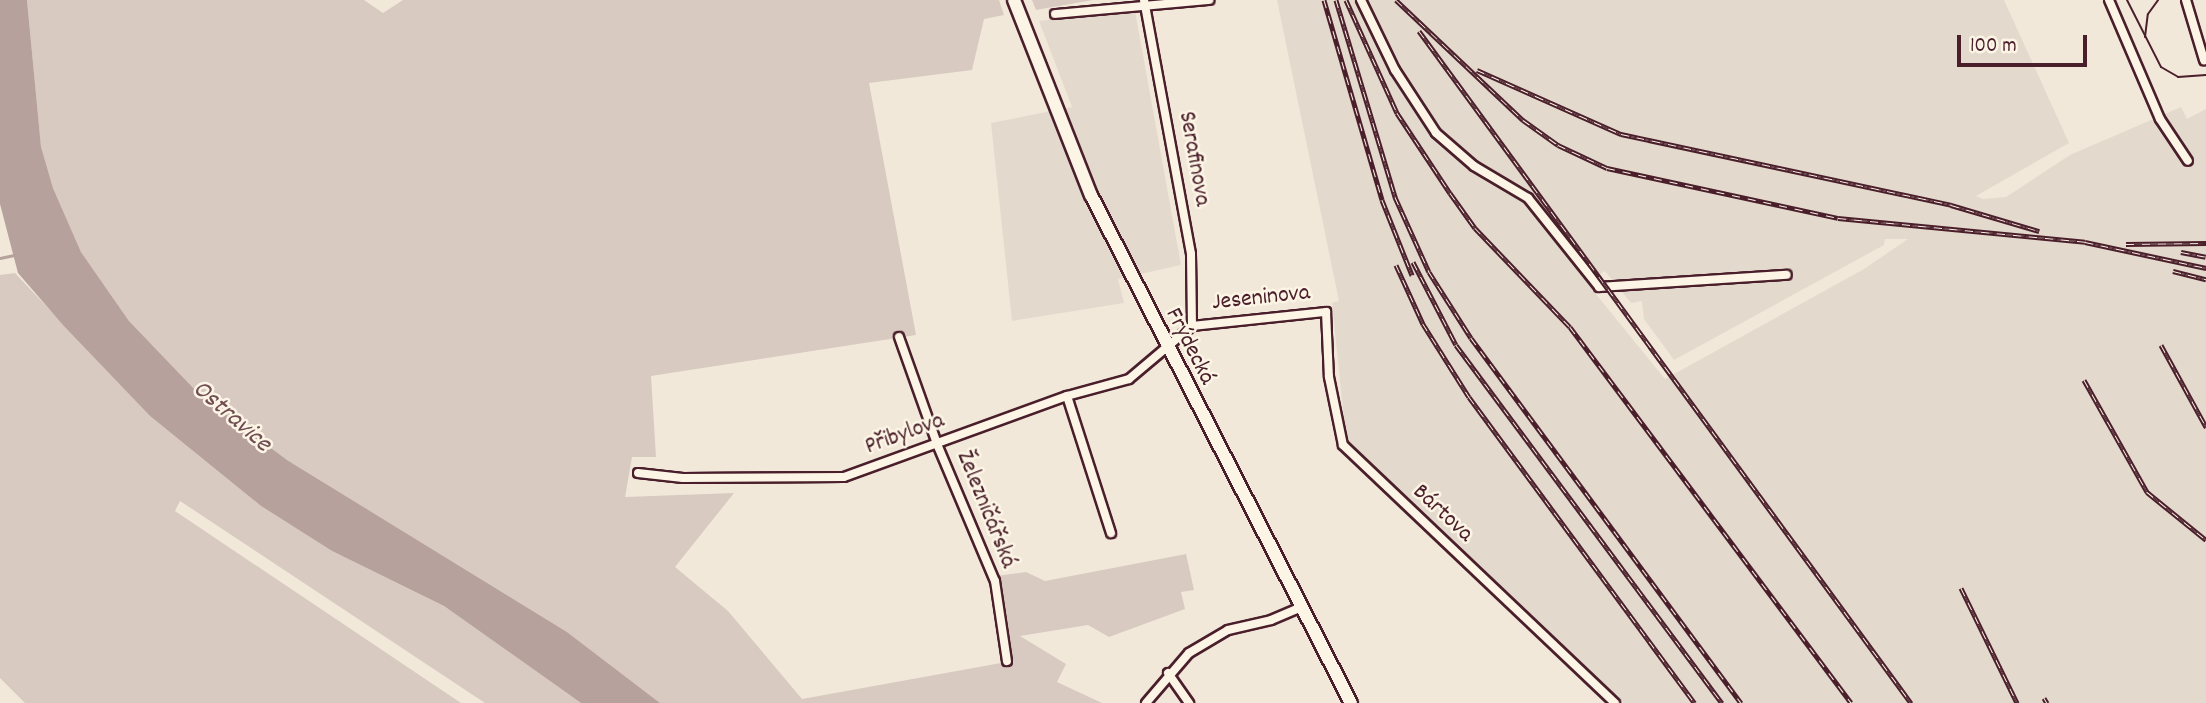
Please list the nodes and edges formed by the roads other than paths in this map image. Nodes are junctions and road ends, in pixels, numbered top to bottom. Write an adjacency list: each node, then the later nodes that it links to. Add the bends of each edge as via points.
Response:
1 (1014, 0): 14 (main road, Frýdecká, via 1086,184)
2 (1209, 0): 6 (street)
3 (1361, 0): 10 (street, via 1395,71 1436,133 1474,166 1528,198 1599,287)
4 (2109, 0): 9 (street, via 2160,119)
5 (2186, 0): 8 (street)
6 (1144, 2): 7 (street); 12 (street, Serafinova, via 1191,254)
7 (1055, 14)
8 (2204, 60)
9 (2188, 161)
10 (1787, 275)
11 (1326, 312): 12 (street, Jeseninova); 25 (street, Bártova, via 1329,377 1343,445)
12 (1192, 326): 14 (street, Jeseninova)
13 (900, 337): 16 (street, Železničářská)
14 (1166, 348): 15 (street, Přibylova, via 1129,379); 19 (main road, Frýdecká)
15 (1067, 396): 16 (street, Přibylova); 18 (street)
16 (937, 443): 17 (street, Přibylova, via 831,480); 20 (street, Železničářská, via 995,581)
17 (638, 473)
18 (1111, 533)
19 (1299, 607): 21 (street, via 1228,630 1189,653); 24 (main road, Frýdecká)
20 (1007, 661)
21 (1168, 673): 22 (street); 23 (street)
22 (1146, 703)
23 (1189, 703)
24 (1351, 703)
25 (1615, 703)

